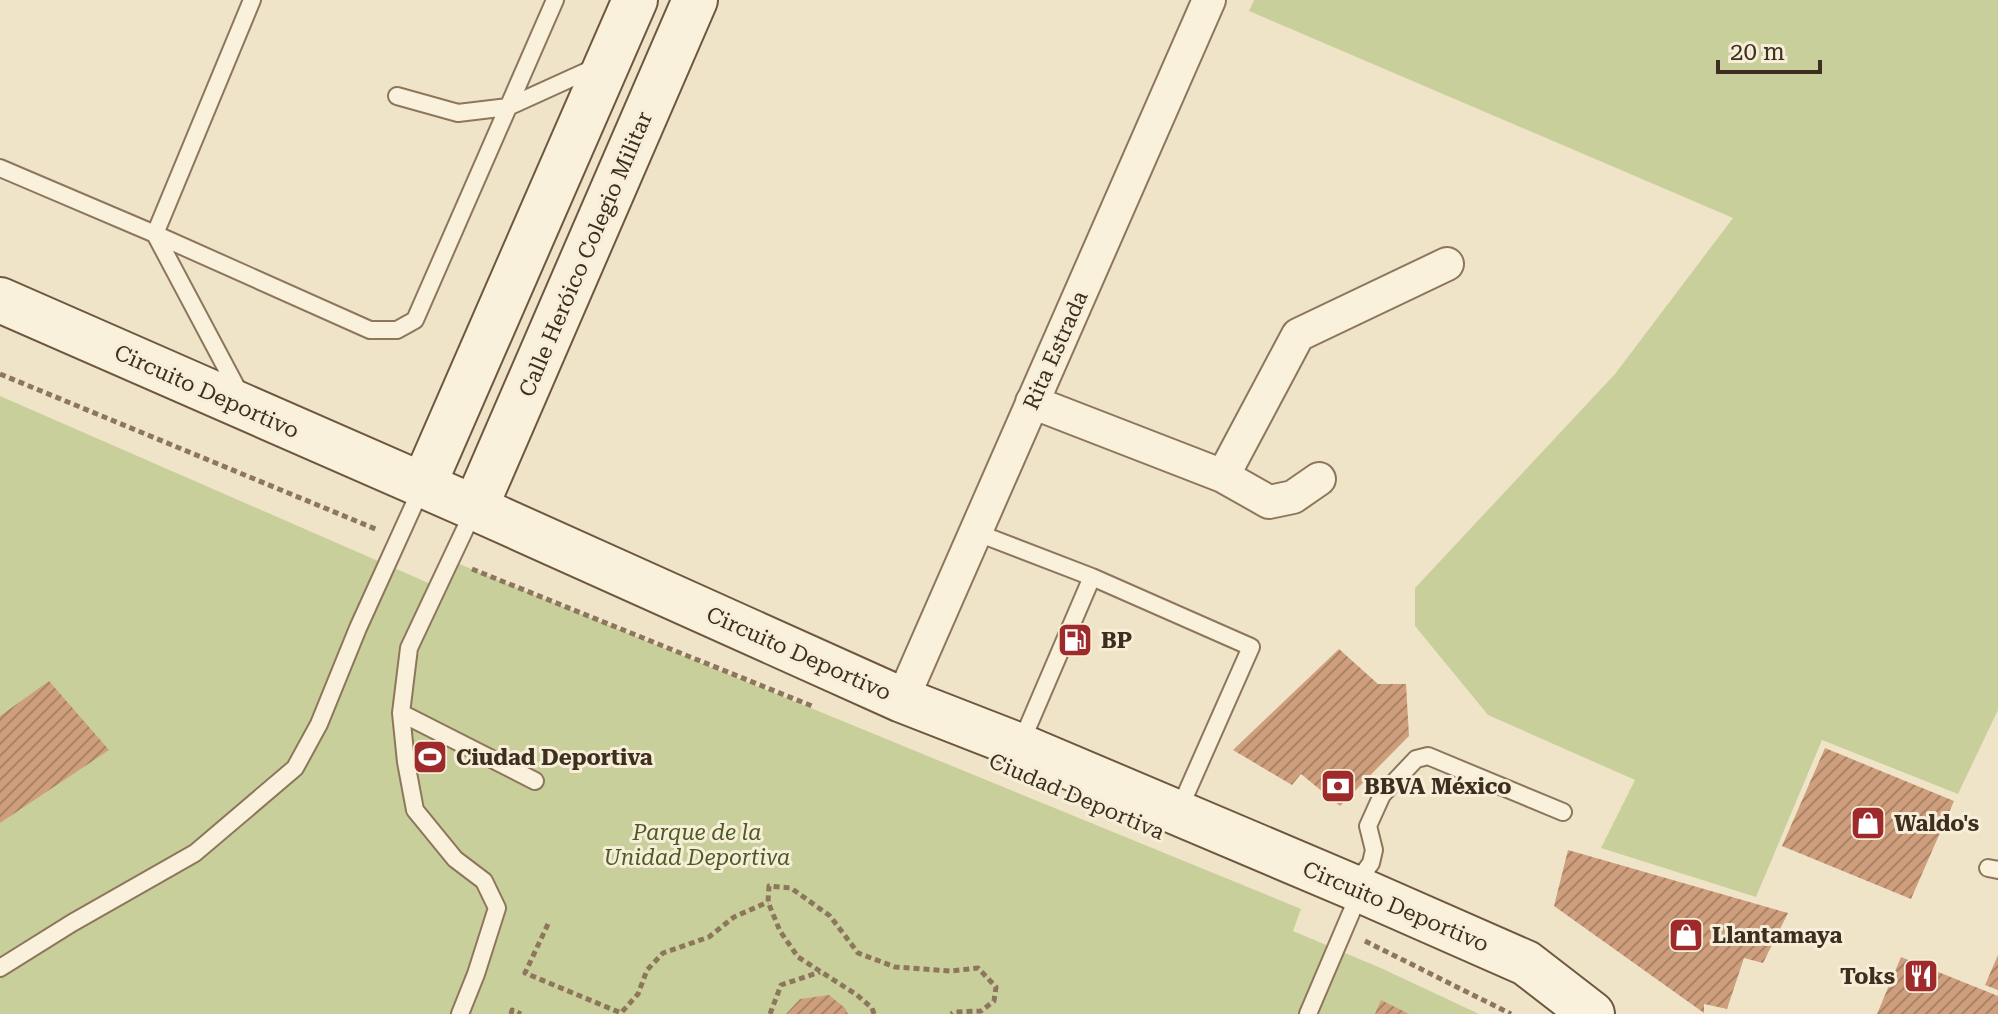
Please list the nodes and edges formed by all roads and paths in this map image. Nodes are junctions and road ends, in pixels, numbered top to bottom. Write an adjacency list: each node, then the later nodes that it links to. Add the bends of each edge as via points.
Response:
1 (252, 0): 12 (lane)
2 (555, 0): 8 (lane)
3 (635, 0): 6 (main road)
4 (695, 0): 11 (main road, Calle Heróico Colegio Militar)
5 (1209, 0): 16 (street, Rita Estrada)
6 (608, 62): 8 (lane); 10 (main road)
7 (397, 96): 8 (lane, via 458,113)
8 (508, 107): 12 (lane, via 415,320 397,330 370,330)
9 (0, 168): 12 (lane)
10 (546, 204): 11 (main road); 20 (main road)
11 (596, 228): 21 (main road, Calle Heróico Colegio Militar)
12 (155, 234): 17 (lane)
13 (1447, 264): 18 (street, via 1298,335)
14 (0, 300): 17 (main road, Circuito Deportivo)
15 (0, 374): 23 (path)
16 (1032, 402): 18 (street); 22 (street, Rita Estrada)
17 (248, 409): 20 (main road, Circuito Deportivo)
18 (1223, 476): 19 (street, via 1269,502 1293,497)
19 (1319, 479)
20 (423, 486): 21 (main road, Circuito Deportivo); 23 (lane)
21 (475, 508): 24 (lane); 26 (main road, Circuito Deportivo)
22 (975, 532): 25 (lane); 26 (street, Rita Estrada)
23 (397, 539): 37 (lane, via 319,724 295,768 195,853)
24 (452, 561): 27 (path); 28 (lane, via 409,648)
25 (1092, 577): 29 (lane); 32 (lane, via 1251,647)
26 (902, 700): 29 (main road, Circuito Deportivo)
27 (819, 709)
28 (401, 713): 30 (lane); 40 (lane, via 415,810 455,859 484,881 497,908)
29 (1020, 746): 32 (main road, Circuito Deportivo)
30 (535, 781)
31 (1563, 812): 33 (lane, via 1428,756 1416,759 1382,795 1368,826 1374,850 1371,863)
32 (1177, 813): 33 (main road, Circuito Deportivo)
33 (1357, 889): 36 (lane); 48 (main road, Circuito Deportivo, via 1526,963)
34 (768, 902): 38 (path, via 798,957); 39 (path, via 734,917 709,937 663,953); 45 (path, via 769,886 791,888 830,916 858,953 895,967 978,968 996,987 994,1001 981,1011)
35 (548, 924): 39 (path, via 525,973)
36 (1343, 930): 46 (lane); 47 (path)
37 (0, 968)
38 (820, 972): 43 (path, via 781,985); 44 (path, via 857,995)
39 (622, 1013)
40 (460, 1014)
41 (511, 1014): 42 (path)
42 (521, 1014)
43 (770, 1014)
44 (874, 1014)
45 (951, 1014)
46 (1308, 1014)
47 (1511, 1014)
48 (1592, 1014)

